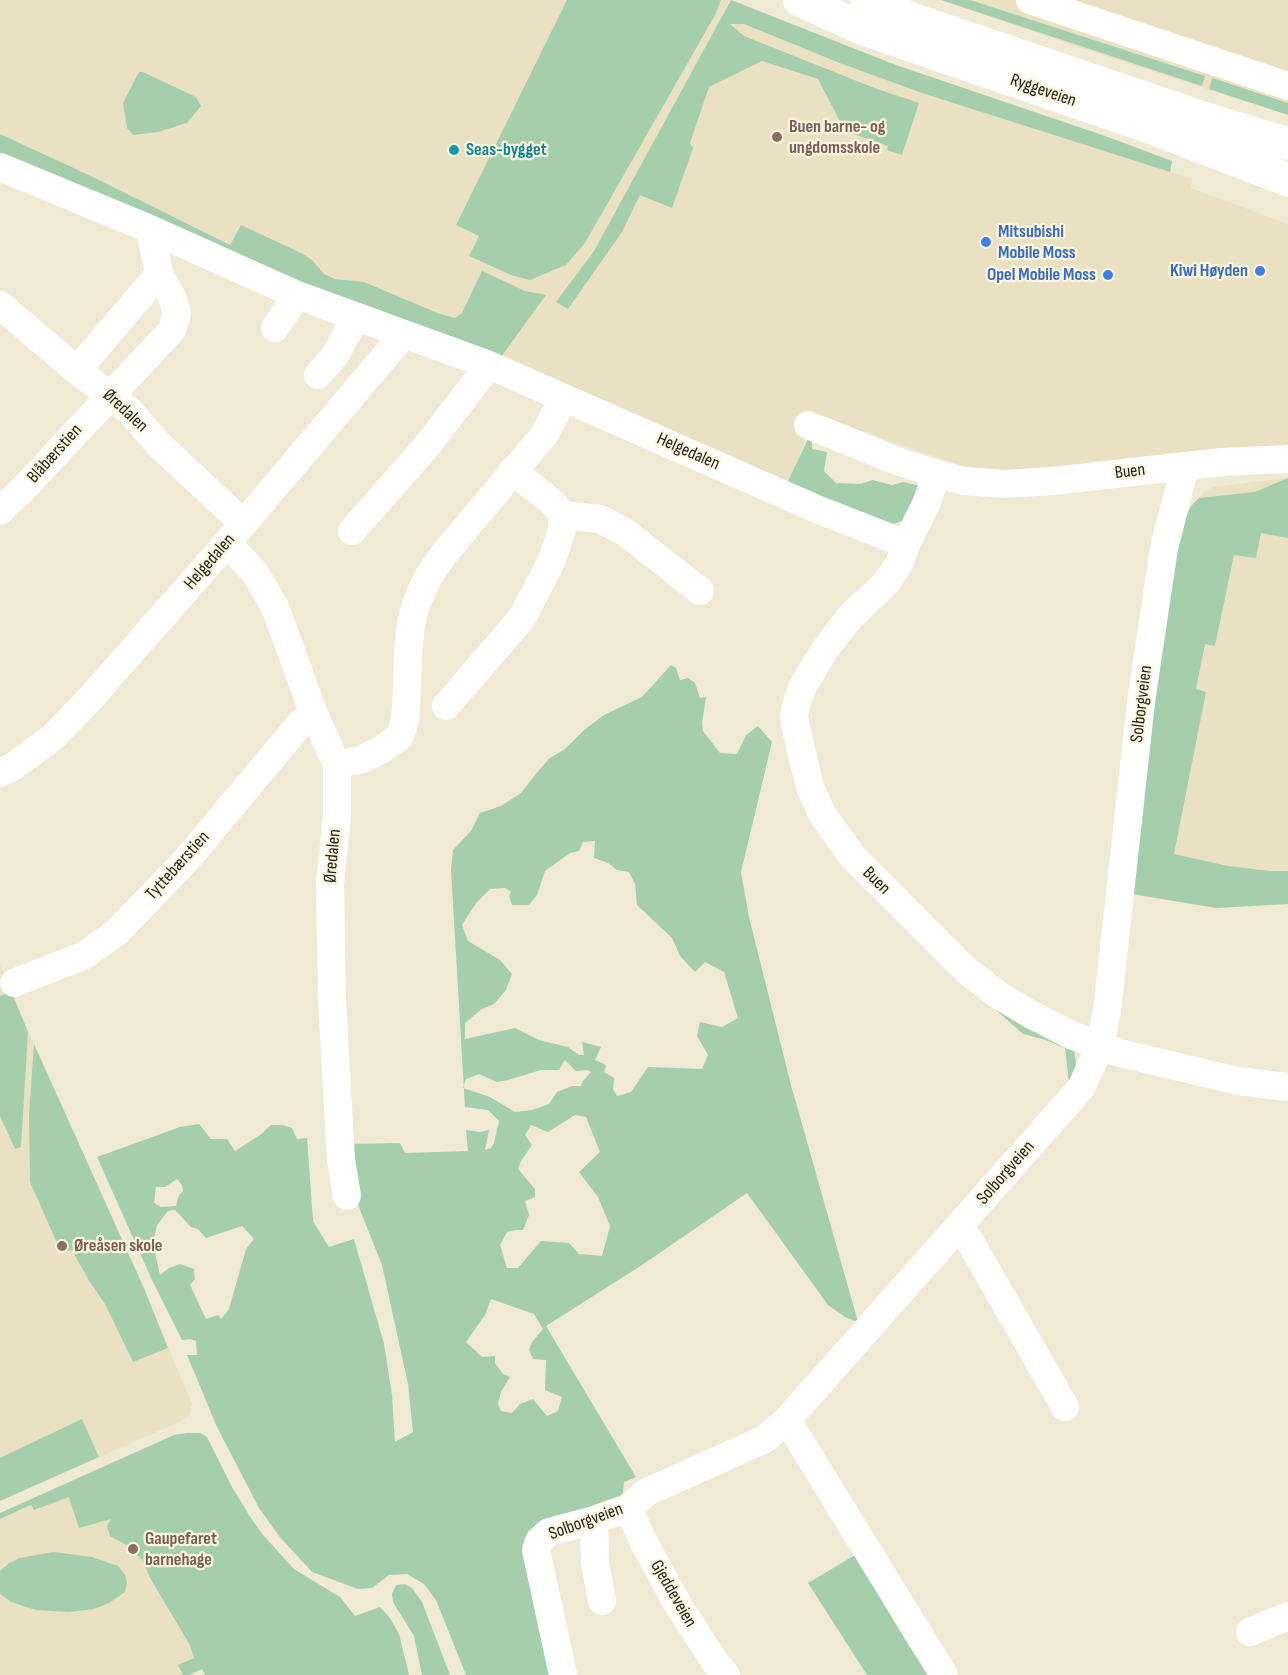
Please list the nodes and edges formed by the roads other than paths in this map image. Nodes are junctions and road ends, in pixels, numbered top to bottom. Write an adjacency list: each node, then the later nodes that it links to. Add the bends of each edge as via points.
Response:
1 (799, 0): 7 (main road, Ryggeveien, via 866,30 1155,129)
2 (866, 0): 5 (main road, Ryggeveien, via 972,40)
3 (1030, 0): 4 (street)
4 (1288, 86)
5 (1288, 144)
6 (0, 167): 8 (street, Helgedalen)
7 (1288, 180)
8 (150, 230): 9 (street, Blåbærstien); 10 (street, Helgedalen)
9 (159, 274): 16 (street); 18 (street, Blåbærstien, via 177,313 172,330)
10 (297, 296): 12 (street, Helgedalen); 13 (street)
11 (0, 305): 16 (street, Øredalen)
12 (355, 318): 14 (street, Helgedalen); 17 (street, via 336,354)
13 (274, 328)
14 (404, 334): 15 (street, Helgedalen); 28 (street, Helgedalen)
15 (489, 365): 19 (street, Helgedalen); 27 (street, via 426,447)
16 (75, 369): 18 (street, Øredalen)
17 (318, 375)
18 (109, 395): 25 (street, Blåbærstien); 28 (street, Øredalen, via 130,411)
19 (564, 398): 23 (street, via 544,435); 29 (street, Helgedalen)
20 (808, 425): 24 (street, Buen)
21 (1288, 459): 22 (street, Buen, via 1221,455)
22 (1173, 462): 24 (street, Buen, via 1052,481 1006,484 964,481); 36 (street, Solborgveien, via 1182,478 1164,548 1141,702)
23 (512, 471): 26 (street); 33 (street, via 444,554 416,604 408,654 404,728 399,737 362,759)
24 (937, 474): 29 (street, Buen)
25 (0, 511)
26 (563, 515): 30 (street, via 600,519 625,532); 31 (street, via 552,560 522,618)
27 (352, 531)
28 (235, 533): 32 (street, Øredalen, via 275,607); 34 (street, Helgedalen, via 53,737)
29 (906, 544): 36 (street, Buen, via 886,583 849,618 803,686 794,717 810,787 822,814 853,857 967,971 1030,1014)
30 (700, 591)
31 (446, 706)
32 (314, 714): 33 (street, Øredalen); 35 (street, Tyttebærstien, via 300,724 188,858 117,932 85,955)
33 (337, 765): 38 (street, Øredalen, via 330,884 331,988 341,1160)
34 (0, 773)
35 (14, 983)
36 (1100, 1046): 37 (street, Buen, via 1239,1081); 39 (street, Solborgveien, via 1081,1088)
37 (1288, 1087)
38 (347, 1197)
39 (959, 1227): 40 (street); 41 (street, Solborgveien)
40 (1065, 1407)
41 (787, 1420): 42 (street, Solborgveien, via 765,1439 647,1492); 49 (street)
42 (628, 1508): 43 (street, Solborgveien); 48 (street, Gjeddeveien, via 680,1608)
43 (594, 1520): 44 (street, via 595,1563); 47 (street, Solborgveien, via 549,1533 539,1541 536,1550)
44 (602, 1601)
45 (1288, 1616): 46 (street)
46 (1250, 1632)
47 (563, 1675)
48 (726, 1675)
49 (944, 1675)

